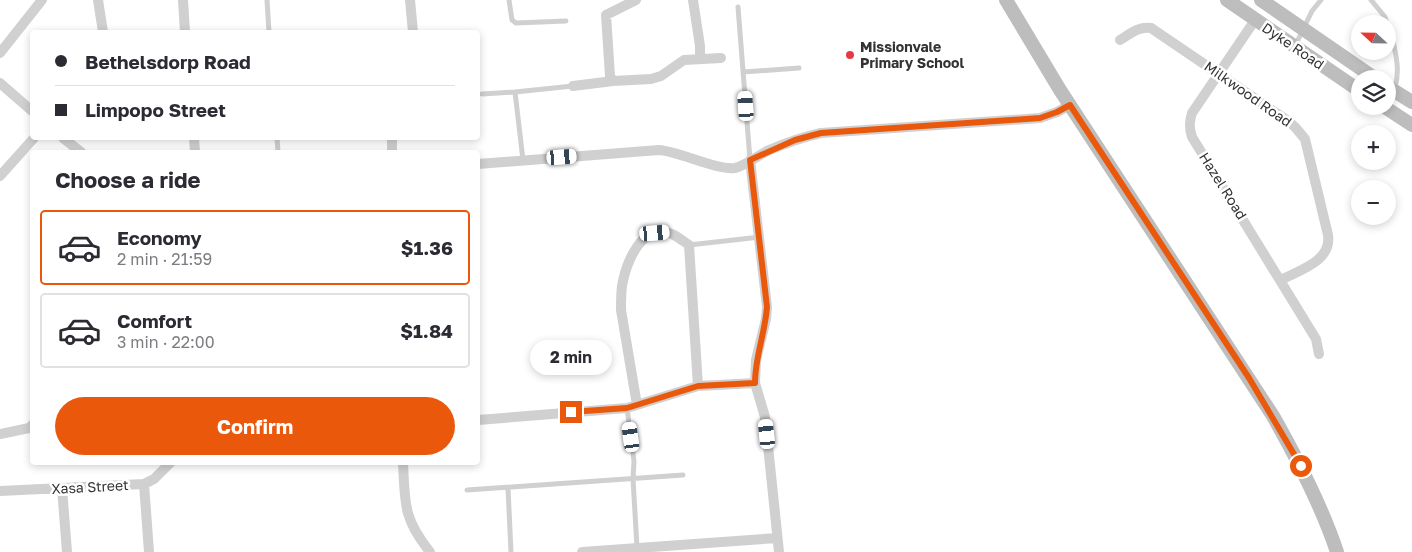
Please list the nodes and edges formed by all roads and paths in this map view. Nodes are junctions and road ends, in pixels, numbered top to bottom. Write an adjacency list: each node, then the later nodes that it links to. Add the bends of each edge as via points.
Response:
1 (42, 0): 25 (street)
2 (98, 0): 19 (street)
3 (183, 0): 20 (street)
4 (267, 0): 21 (lane)
5 (410, 0): 22 (street)
6 (510, 0): 17 (lane, via 512,20 516,23)
7 (636, 0): 34 (street, via 606,15)
8 (693, 0): 27 (street)
9 (1227, 0): 16 (main road, Dyke Road)
10 (1262, 0): 18 (main road, Dyke Road)
11 (1321, 0): 18 (lane)
12 (1371, 0): 15 (lane)
13 (1008, 2): 42 (main road)
14 (738, 7): 31 (lane)
15 (1383, 15)
16 (1255, 20): 24 (main road, Dyke Road); 32 (street, Hazel Road)
17 (566, 21)
18 (1303, 28): 24 (lane); 30 (main road, Dyke Road)
19 (104, 30)
20 (185, 30)
21 (269, 30)
22 (413, 30)
23 (1120, 40): 32 (street, Milkwood Road, via 1138,29 1151,28)
24 (1294, 47): 36 (main road, Dyke Road)
25 (0, 53)
26 (721, 58): 27 (street)
27 (700, 59): 34 (street, via 684,60 651,79)
28 (1395, 60): 33 (lane)
29 (799, 68): 31 (lane)
30 (1363, 70)
31 (743, 72): 50 (lane)
32 (1219, 74): 55 (street, Hazel Road, via 1192,113 1189,129); 55 (street, Milkwood Road, via 1296,127 1305,139 1328,246 1319,260)
33 (1396, 76)
34 (613, 81): 37 (street)
35 (0, 83): 43 (street)
36 (1351, 85)
37 (573, 86): 38 (lane)
38 (516, 92): 39 (lane); 49 (lane)
39 (482, 94)
40 (1396, 95): 41 (main road)
41 (1412, 102)
42 (1070, 105): 50 (street, via 1040,118 821,133 795,140); 81 (main road, via 1273,416 1317,499)
43 (30, 109)
44 (1396, 114): 45 (main road)
45 (1412, 125)
46 (32, 140): 52 (street)
47 (66, 140): 48 (street)
48 (78, 150)
49 (523, 160): 50 (street, via 659,150 733,168); 51 (street)
50 (750, 160): 53 (street)
51 (480, 164)
52 (0, 176)
53 (760, 238): 54 (lane); 57 (street, via 767,307 756,360)
54 (689, 245): 58 (street); 59 (street, via 665,232 649,235 637,247 626,271 621,310)
55 (1281, 280): 56 (street, Hazel Road, via 1316,339)
56 (1319, 354)
57 (755, 383): 58 (street); 72 (street, via 765,417)
58 (698, 386): 59 (street)
59 (632, 406): 60 (street); 66 (lane)
60 (480, 420)
61 (30, 427): 62 (street)
62 (0, 434)
63 (168, 465): 67 (street, Xasa Street)
64 (403, 465): 77 (street, via 405,507 409,520)
65 (683, 475): 66 (lane)
66 (632, 479): 69 (lane); 73 (lane)
67 (144, 484): 68 (street, Xasa Street); 76 (street)
68 (62, 488): 71 (street, Xasa Street); 75 (street)
69 (508, 488): 70 (lane); 78 (lane)
70 (467, 490)
71 (0, 491)
72 (777, 538): 74 (street); 80 (street)
73 (637, 547): 74 (street); 79 (street)
74 (684, 548)
75 (67, 552)
76 (149, 552)
77 (430, 552)
78 (511, 552)
79 (582, 552)
80 (779, 552)
81 (1337, 552)

